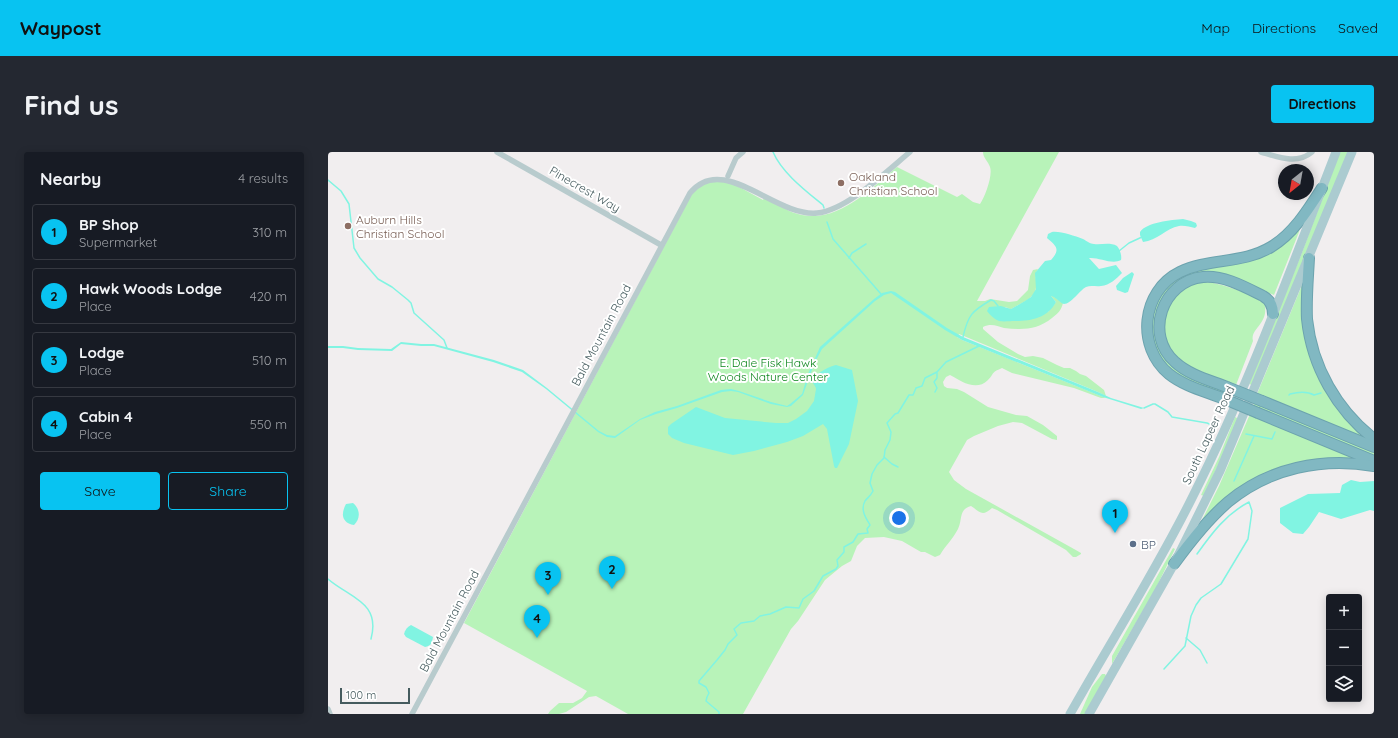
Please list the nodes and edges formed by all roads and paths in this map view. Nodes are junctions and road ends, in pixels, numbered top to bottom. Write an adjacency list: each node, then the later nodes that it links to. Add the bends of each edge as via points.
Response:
1 (497, 152): 10 (street, Pinecrest Way)
2 (743, 152): 8 (street, via 736,158)
3 (910, 152): 8 (street, Bald Mountain Road, via 851,199 837,207 817,213 797,211 749,184)
4 (1261, 152): 5 (street, via 1289,159 1298,159)
5 (1312, 152)
6 (1336, 152): 9 (main road, South Lapeer Road)
7 (1352, 152): 11 (main road, South Lapeer Road)
8 (728, 176): 10 (street, Bald Mountain Road, via 714,174 702,178 697,183)
9 (1322, 188): 12 (main road, South Lapeer Road); 15 (highway, bridge, via 1295,226 1272,246 1247,257 1197,266 1180,272 1164,284 1149,309 1147,326 1150,345 1155,358 1175,378)
10 (662, 245): 24 (street, Bald Mountain Road)
11 (1309, 258): 13 (highway, via 1307,318 1317,362 1337,400); 18 (main road, South Lapeer Road, via 1229,452)
12 (1273, 314): 14 (highway, bridge, via 1270,301 1263,296 1230,281 1204,277 1178,287 1166,302 1159,328 1169,356 1188,371); 17 (main road, South Lapeer Road, via 1234,410)
13 (1374, 439)
14 (1374, 447)
15 (1374, 461)
16 (1374, 466): 19 (highway, via 1344,462 1316,464 1283,471 1261,480 1221,508)
17 (1193, 495): 18 (main road, via 1202,501); 20 (main road, South Lapeer Road)
18 (1203, 507): 19 (main road, South Lapeer Road)
19 (1174, 564): 21 (main road, South Lapeer Road)
20 (1123, 623): 21 (main road, via 1128,625 1130,631); 25 (main road, South Lapeer Road)
21 (1124, 652): 26 (main road, South Lapeer Road)
22 (328, 709): 23 (street)
23 (330, 714)
24 (412, 714)
25 (1070, 714)
26 (1090, 714)

